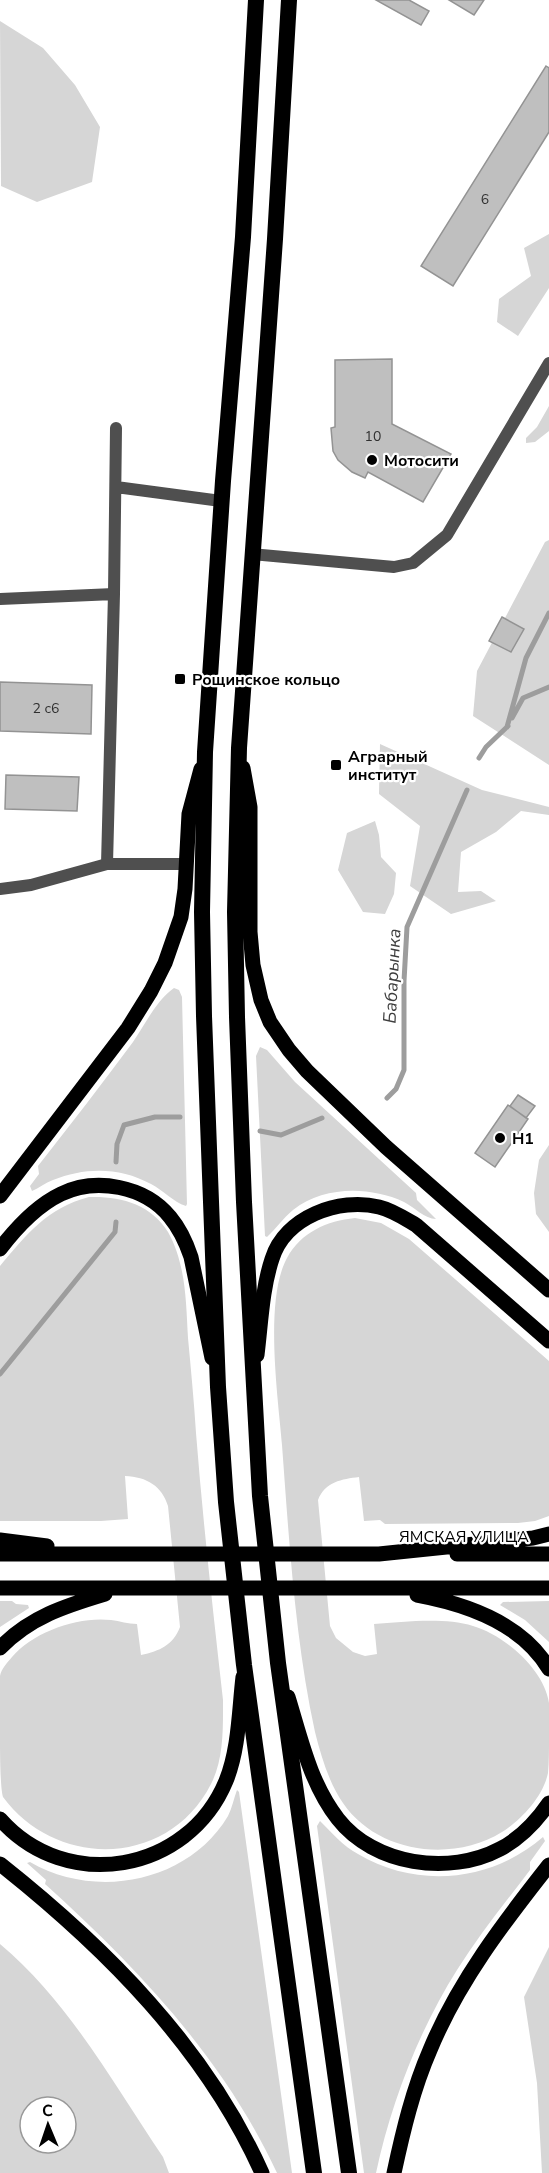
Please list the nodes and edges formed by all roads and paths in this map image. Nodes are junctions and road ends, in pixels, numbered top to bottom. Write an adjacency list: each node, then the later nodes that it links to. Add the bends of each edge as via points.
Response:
1 (256, 0): 6 (highway, via 243,237)
2 (289, 0): 7 (highway)
3 (549, 363): 7 (street, via 447,535 413,563 394,567)
4 (116, 428): 5 (street)
5 (116, 487): 6 (street); 8 (street)
6 (221, 501): 11 (highway)
7 (252, 554): 10 (highway)
8 (114, 594): 9 (street); 12 (street)
9 (0, 599)
10 (239, 748): 17 (main road, via 250,807 253,965 270,1022 307,1071 386,1147); 20 (highway, via 237,1005)
11 (205, 752): 13 (main road, via 189,814); 19 (highway, via 204,1016)
12 (107, 864): 13 (street); 14 (street, via 31,885)
13 (186, 864): 15 (main road, via 181,917 151,991 128,1028)
14 (0, 889)
15 (0, 1196)
16 (0, 1249): 19 (main road, via 30,1215 62,1194 81,1187 116,1186 157,1205 178,1228 191,1257)
17 (549, 1290)
18 (549, 1341): 20 (main road, via 416,1225 378,1207 343,1205 305,1218 279,1243 272,1257)
19 (218, 1387): 33 (highway)
20 (253, 1387): 32 (highway)
21 (549, 1534): 24 (main road)
22 (0, 1540): 26 (main road)
23 (0, 1554): 26 (main road)
24 (380, 1554): 25 (main road, ЯМСКАЯ УЛИЦА); 26 (main road)
25 (549, 1554)
26 (118, 1555)
27 (0, 1588): 29 (main road)
28 (549, 1588): 30 (main road)
29 (120, 1589): 30 (main road); 31 (main road, via 45,1614)
30 (381, 1589): 34 (main road, via 448,1601 486,1615 514,1632)
31 (0, 1648)
32 (278, 1663): 35 (main road, via 319,1791 339,1821 364,1843 411,1861 432,1864 467,1860 517,1838); 41 (highway)
33 (244, 1665): 36 (main road, via 234,1749 226,1780 209,1810 178,1842 128,1863 81,1862 48,1854 19,1837); 40 (highway)
34 (549, 1669)
35 (549, 1803)
36 (0, 1819)
37 (0, 1864): 39 (main road, via 91,1942 161,2018 217,2091)
38 (549, 1865): 42 (main road, via 489,1945 446,2015 417,2086)
39 (262, 2173)
40 (315, 2173)
41 (349, 2173)
42 (394, 2173)

